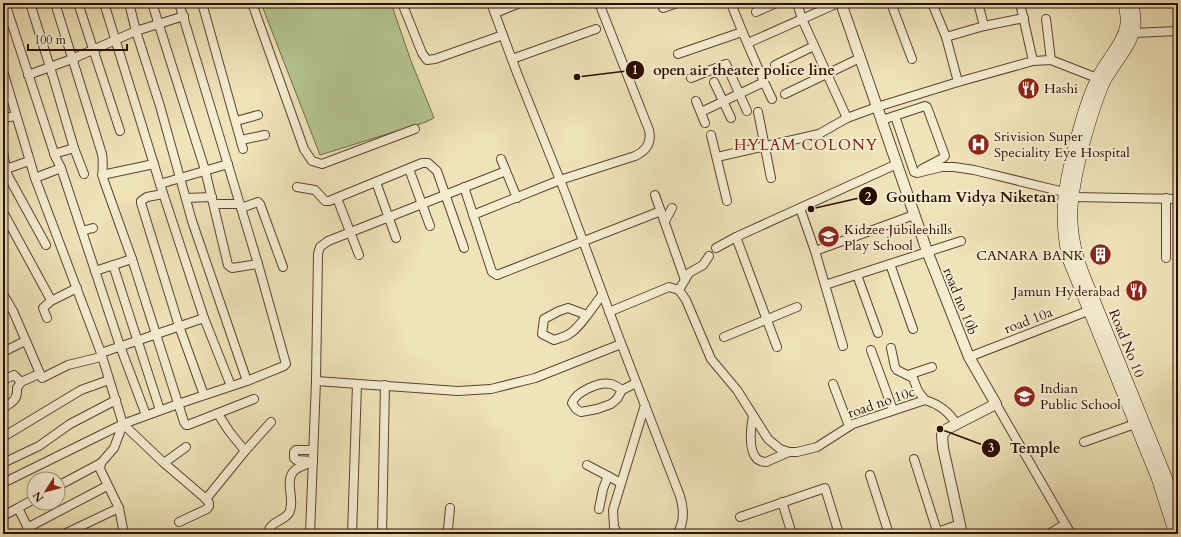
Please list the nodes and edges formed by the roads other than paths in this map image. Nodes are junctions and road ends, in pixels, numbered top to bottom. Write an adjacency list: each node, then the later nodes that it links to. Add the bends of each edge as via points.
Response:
1 (5, 3): 59 (street)
2 (30, 3): 56 (street)
3 (56, 3): 50 (street)
4 (78, 3): 47 (street)
5 (104, 3): 44 (street)
6 (129, 3): 38 (street)
7 (152, 3): 35 (street)
8 (179, 3): 31 (street)
9 (202, 3): 81 (street)
10 (252, 3): 83 (street, via 304,149 312,161 322,164)
11 (402, 3): 42 (street, via 427,60)
12 (491, 3): 30 (street)
13 (520, 3): 30 (street)
14 (609, 3): 27 (street)
15 (677, 3): 28 (street)
16 (731, 3): 40 (street)
17 (776, 3): 29 (street)
18 (797, 3): 33 (street)
19 (838, 3): 33 (street)
20 (841, 3): 49 (street, road no 10b)
21 (891, 3): 52 (street)
22 (932, 3): 43 (street)
23 (978, 3): 36 (street)
24 (1020, 3): 32 (street)
25 (1124, 3): 61 (main road, Road No 10, via 1125,30)
26 (1133, 3): 41 (main road, Road No 10)
27 (600, 4): 108 (street, via 651,138 648,146 635,156)
28 (663, 8)
29 (756, 12)
30 (495, 13): 42 (street)
31 (184, 16): 35 (street); 95 (street)
32 (1024, 18): 36 (street); 54 (street)
33 (802, 19): 45 (street); 46 (street)
34 (1046, 19): 53 (street)
35 (159, 24): 38 (street); 100 (street)
36 (984, 26): 43 (street)
37 (596, 29): 51 (street)
38 (136, 31): 44 (street); 106 (street)
39 (1178, 31): 41 (street)
40 (742, 32): 45 (street); 48 (street)
41 (1133, 33): 116 (main road, Road No 10, via 1105,82 1092,113 1075,180)
42 (503, 35): 51 (street)
43 (946, 37): 64 (street)
44 (116, 41): 47 (street); 94 (street)
45 (748, 43): 63 (street)
46 (814, 46): 55 (street); 58 (street)
47 (93, 49): 50 (street); 84 (street)
48 (678, 54)
49 (860, 58): 58 (street); 70 (street, road no 10b)
50 (72, 59): 56 (street); 104 (street, via 102,154)
51 (512, 59): 108 (street)
52 (912, 59)
53 (1052, 60): 54 (street); 61 (street)
54 (1033, 61): 64 (street)
55 (776, 65)
56 (50, 67): 59 (street); 88 (street)
57 (3, 71): 75 (street)
58 (827, 74): 66 (street); 79 (street)
59 (28, 75): 90 (street)
60 (691, 78): 65 (street, via 726,64)
61 (1097, 78): 116 (main road, Road No 10, via 1084,110 1066,178)
62 (714, 82): 68 (street)
63 (764, 82): 65 (street); 67 (street)
64 (958, 82): 70 (street)
65 (740, 93): 68 (street); 71 (street)
66 (785, 94)
67 (772, 99)
68 (723, 101): 72 (street); 78 (street)
69 (696, 102): 72 (street)
70 (877, 107): 79 (street); 80 (street, road no 10b)
71 (747, 111)
72 (701, 112): 82 (street)
73 (758, 112): 87 (street)
74 (258, 115): 81 (street)
75 (16, 116): 77 (street); 93 (street)
76 (895, 116): 80 (street); 102 (street, via 914,172); 102 (street, via 925,106 929,109 945,156 924,167)
77 (3, 118)
78 (731, 118)
79 (847, 118): 87 (street, via 819,134)
80 (882, 120): 96 (street, road no 10b)
81 (236, 121): 85 (street, via 242,145)
82 (705, 123)
83 (415, 129)
84 (120, 131)
85 (265, 135)
86 (711, 135): 91 (street)
87 (766, 146): 91 (street); 107 (street)
88 (74, 148): 90 (street); 103 (street)
89 (3, 152): 98 (street)
90 (54, 154): 97 (street)
91 (717, 157): 123 (street)
92 (501, 159): 101 (street)
93 (29, 161): 98 (street); 105 (street)
94 (154, 164): 104 (street); 110 (street)
95 (228, 164): 100 (street); 125 (street)
96 (897, 164): 127 (street); 131 (street, road no 10b)
97 (61, 168): 105 (street); 136 (street)
98 (6, 169): 142 (street)
99 (409, 169): 109 (street); 114 (street, via 425,163 431,164 437,171); 124 (street)
100 (205, 170): 106 (street); 122 (street)
101 (506, 171): 112 (street); 119 (street)
102 (919, 173): 116 (street, via 942,167 954,167)
103 (84, 174)
104 (102, 175): 149 (street)
105 (35, 178): 159 (street)
106 (181, 178): 110 (street); 117 (street)
107 (771, 178)
108 (560, 180): 119 (street); 141 (street)
109 (376, 182): 118 (street); 132 (street)
110 (160, 184): 113 (street)
111 (297, 187): 118 (street, via 315,190 326,201)
112 (464, 187): 114 (street); 130 (street)
113 (164, 194): 169 (street); 171 (street, via 147,197 141,203)
114 (446, 194): 124 (street); 143 (street)
115 (655, 195): 128 (street)
116 (1068, 195): 120 (street); 165 (main road, Road No 10, via 1076,257)
117 (186, 198): 122 (street); 192 (street)
118 (337, 198): 137 (street)
119 (517, 198): 130 (street)
120 (1166, 198): 121 (street); 150 (street)
121 (1178, 199)
122 (213, 201): 125 (street); 151 (street, via 229,266 232,268)
123 (727, 201)
124 (422, 204): 132 (street); 134 (street)
125 (240, 206): 151 (street); 154 (street, via 258,202 260,204)
126 (672, 208): 133 (street)
127 (800, 208): 138 (street); 145 (street)
128 (661, 211): 133 (street); 141 (street)
129 (3, 212): 163 (street)
130 (473, 215): 141 (street, via 495,275)
131 (914, 215): 145 (street); 146 (street, road no 10b)
132 (389, 217): 137 (street); 139 (street)
133 (664, 221): 157 (street)
134 (430, 226)
135 (93, 228): 136 (street)
136 (82, 231): 155 (street)
137 (350, 232): 147 (street); 193 (street, via 328,241 318,251)
138 (736, 237): 144 (street); 170 (street)
139 (396, 238)
140 (961, 240): 146 (street)
141 (583, 241): 162 (street)
142 (46, 245)
143 (464, 248)
144 (716, 248)
145 (815, 251): 158 (street)
146 (926, 251): 152 (street); 186 (street, road no 10b)
147 (359, 255)
148 (709, 256): 157 (street, via 703,265 689,273)
149 (132, 258): 153 (street); 174 (street)
150 (1166, 258)
151 (258, 264): 192 (street, via 286,364)
152 (890, 264): 156 (street); 172 (street)
153 (113, 265): 155 (street); 176 (street)
154 (283, 267)
155 (95, 271): 179 (street)
156 (857, 275): 158 (street); 173 (street)
157 (685, 280): 160 (street)
158 (824, 285): 180 (street)
159 (77, 288): 163 (street); 185 (street)
160 (679, 290): 166 (street, via 669,288); 213 (street, via 686,300 711,359 737,390)
161 (3, 294): 177 (street)
162 (602, 295): 166 (street); 167 (street)
163 (52, 300): 168 (street, via 43,308)
164 (797, 307): 170 (street)
165 (1092, 309): 186 (street, road 10a); 217 (main road, Road No 10); 244 (main road, Road No 10, via 1165,474)
166 (609, 312): 178 (street)
167 (587, 316): 167 (street, via 569,308 559,311 544,319 542,334 554,340 568,335)
168 (47, 318)
169 (204, 318): 171 (street); 199 (street)
170 (767, 320): 175 (street); 181 (street)
171 (179, 326): 174 (street); 201 (street)
172 (913, 329)
173 (878, 333)
174 (156, 334): 176 (street); 205 (street)
175 (724, 338)
176 (138, 340): 179 (street); 209 (street)
177 (25, 341): 184 (street); 188 (street)
178 (621, 344): 195 (street); 198 (street, via 535,378 491,389 458,391)
179 (120, 346): 185 (street); 212 (street)
180 (843, 346)
181 (777, 347)
182 (891, 348): 189 (street, via 895,367)
183 (871, 350): 210 (street)
184 (3, 352)
185 (101, 355): 188 (street, via 68,365 42,378); 191 (street)
186 (969, 357): 206 (street, road no 10b)
187 (932, 367): 189 (street)
188 (39, 374): 194 (street)
189 (908, 375): 204 (street, via 913,378)
190 (3, 380): 194 (street, via 14,375)
191 (109, 380): 203 (street); 219 (street, via 81,390)
192 (247, 381): 199 (street)
193 (316, 381): 196 (street); 222 (street)
194 (21, 382): 208 (street, via 17,388 16,400)
195 (636, 383): 200 (street); 207 (street)
196 (357, 384): 198 (street); 256 (street)
197 (832, 384): 218 (street)
198 (385, 385): 257 (street)
199 (231, 386): 201 (street)
200 (622, 390): 200 (street, via 614,402 597,409 581,412 572,403 582,392 601,384 610,383)
201 (204, 395): 205 (street)
202 (254, 399): 211 (street)
203 (116, 400): 215 (street); 227 (street, via 70,424 39,446)
204 (925, 400): 210 (street, road no 10c); 216 (street, road no 10c, via 940,406)
205 (177, 404): 209 (street); 211 (street, via 186,425)
206 (996, 404): 216 (street); 249 (street)
207 (645, 405): 235 (street); 260 (street, via 683,507 683,519)
208 (3, 408)
209 (160, 410): 212 (street)
210 (893, 410): 218 (street, road no 10c)
211 (218, 414): 223 (street)
212 (146, 415): 215 (street)
213 (753, 416): 224 (street, via 768,439 780,449); 224 (street, road no 10c, via 751,435 757,459 766,462)
214 (271, 422): 223 (street)
215 (123, 424): 228 (street, via 114,448); 229 (street); 234 (street)
216 (956, 424): 248 (street, via 942,435)
217 (1135, 424): 220 (street); 267 (main road, Road No 10)
218 (849, 426): 224 (street, road no 10c, via 817,447)
219 (3, 437)
220 (1084, 442)
221 (186, 447): 229 (street)
222 (313, 450): 226 (street); 226 (street, via 296,450 293,455 296,460)
223 (245, 451): 237 (street)
224 (789, 452)
225 (914, 459): 251 (street)
226 (313, 461): 254 (street, via 297,468 292,474 289,512 271,525); 255 (street)
227 (3, 463)
228 (101, 463): 233 (street); 236 (street, via 100,469)
229 (164, 463): 237 (street)
230 (588, 465): 232 (street)
231 (870, 475): 263 (street)
232 (608, 476): 235 (street); 243 (street)
233 (66, 482)
234 (3, 483)
235 (621, 483): 259 (street, via 613,510 614,527)
236 (107, 486): 241 (street); 250 (street)
237 (206, 499): 247 (street, via 209,503 207,509)
238 (782, 502): 246 (street); 261 (street); 262 (street, via 824,488)
239 (26, 504): 240 (street)
240 (18, 508): 245 (street); 250 (street)
241 (119, 508): 252 (street); 253 (street)
242 (450, 508): 258 (street, via 448,529)
243 (599, 509)
244 (1178, 511)
245 (3, 516)
246 (740, 517)
247 (179, 522)
248 (960, 524): 251 (street); 264 (street)
249 (1065, 524): 265 (street); 266 (street)
250 (29, 531)
251 (936, 533)
252 (64, 534)
253 (122, 534)
254 (268, 534)
255 (310, 534)
256 (352, 534)
257 (382, 534)
258 (444, 534)
259 (618, 534)
260 (677, 534)
261 (792, 534)
262 (839, 534)
263 (889, 534)
264 (962, 534)
265 (1049, 534)
266 (1071, 534)
267 (1176, 534)

